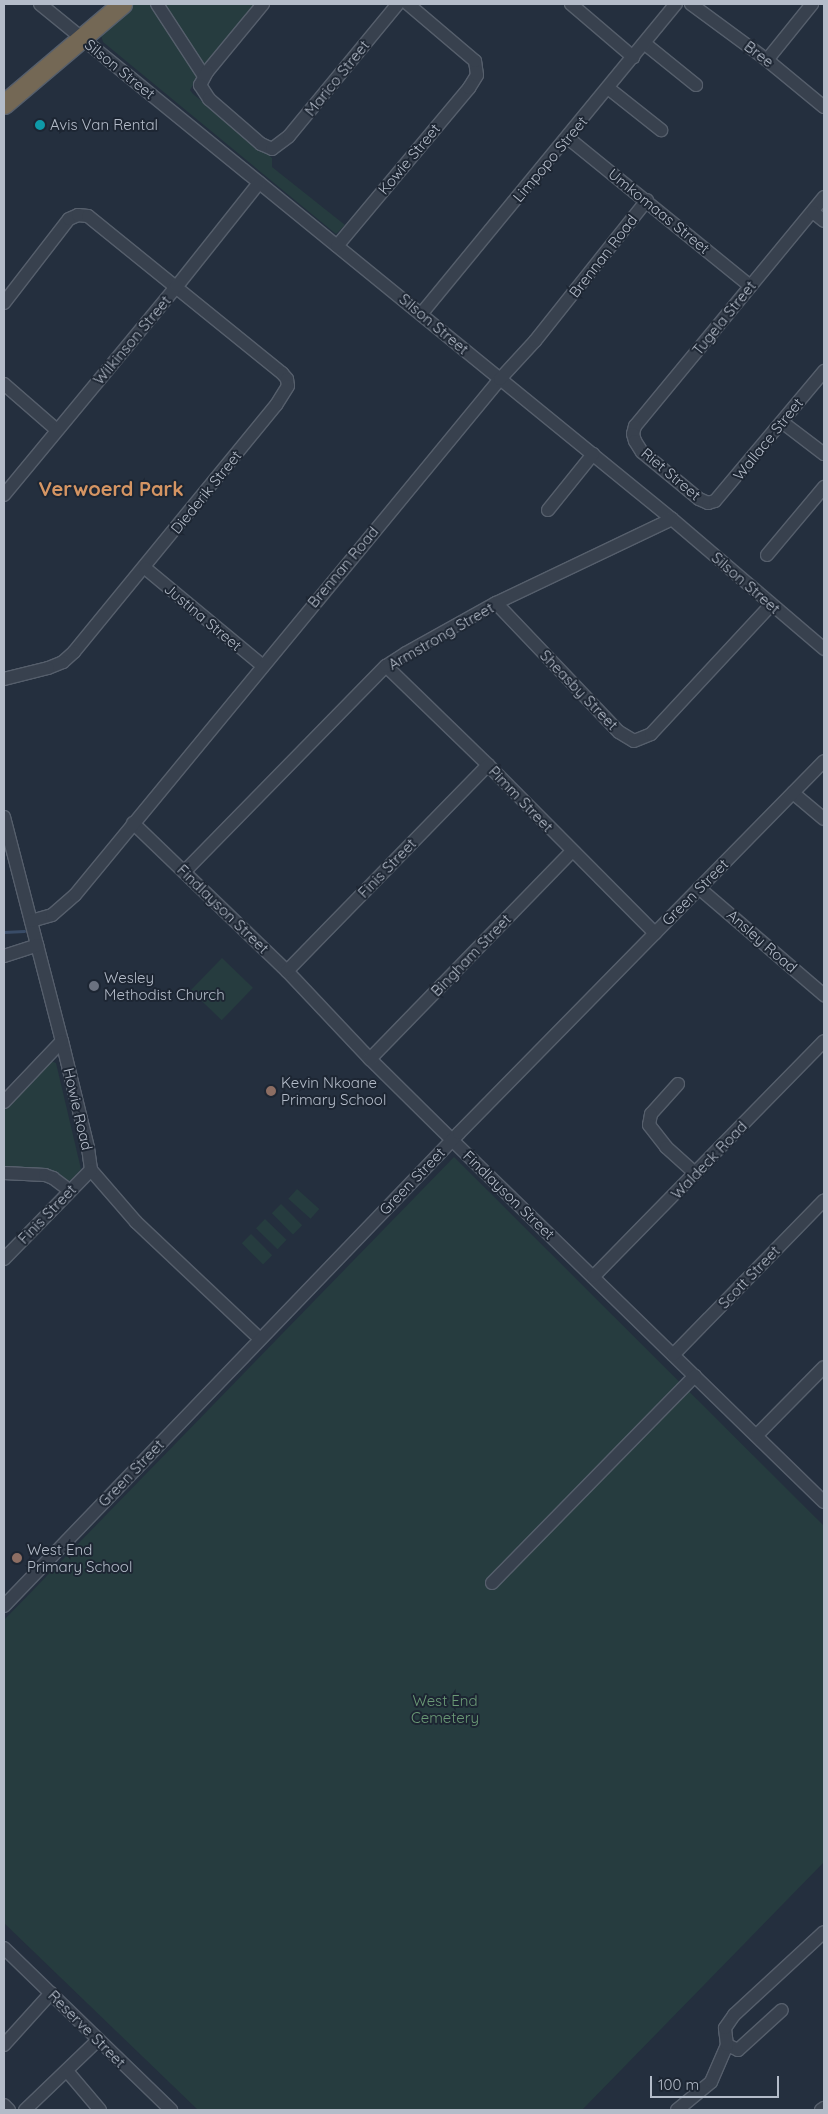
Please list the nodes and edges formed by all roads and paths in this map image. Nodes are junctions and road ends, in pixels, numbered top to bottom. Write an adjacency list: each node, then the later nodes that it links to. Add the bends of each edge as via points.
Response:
1 (40, 4): 11 (street, Silson Street)
2 (122, 4): 11 (highway)
3 (157, 4): 15 (street, via 177,32)
4 (263, 4): 15 (street)
5 (398, 4): 15 (street, Marico Street, via 290,136 272,149 261,144 209,99)
6 (408, 4): 27 (street, Kowie Street, via 470,56 477,64 476,78)
7 (572, 4): 13 (street)
8 (676, 4): 12 (street, Limpopo Street)
9 (691, 4): 14 (street, Bree)
10 (812, 4): 14 (street)
11 (82, 38): 18 (highway); 22 (street, Silson Street)
12 (644, 44): 13 (street, Limpopo Street); 16 (street)
13 (633, 57): 17 (street, Limpopo Street)
14 (767, 60): 19 (street, Bree)
15 (202, 80)
16 (696, 85)
17 (608, 88): 20 (street); 21 (street, Limpopo Street)
18 (4, 104)
19 (824, 107)
20 (661, 130)
21 (568, 138): 24 (street, Umkomaas Street); 31 (street, Limpopo Street)
22 (259, 183): 27 (street, Silson Street); 28 (street, Wilkinson Street)
23 (824, 197): 25 (street, Tugela Street)
24 (647, 200): 29 (street, Umkomaas Street); 33 (street, Brennan Road, via 535,341)
25 (813, 212): 26 (street); 29 (street, Tugela Street)
26 (824, 221)
27 (337, 246): 31 (street, Silson Street)
28 (177, 286): 30 (street, via 88,216 78,215 68,219); 36 (street, Wilkinson Street); 46 (street, Diederik Street, via 282,373 288,386)
29 (750, 286): 37 (street, Tugela Street, via 635,426)
30 (4, 303)
31 (422, 313): 33 (street, Silson Street)
32 (824, 371): 35 (street, Wallace Street)
33 (500, 379): 38 (street, Silson Street); 50 (street, Brennan Road)
34 (4, 384): 36 (street)
35 (782, 422): 39 (street); 42 (street, Wallace Street, via 720,497)
36 (57, 430): 41 (street, Wilkinson Street)
37 (635, 442): 42 (street, Riet Street, via 642,452)
38 (593, 454): 43 (street); 44 (street, Silson Street)
39 (824, 454)
40 (824, 487): 45 (street)
41 (4, 495)
42 (708, 503)
43 (548, 510)
44 (672, 519): 47 (street, Armstrong Street); 48 (street, Silson Street)
45 (767, 555)
46 (145, 568): 50 (street, Justina Street); 52 (street, Diederik Street, via 69,657 48,668)
47 (496, 603): 48 (street, Sheasby Street, via 619,732 634,741 652,734); 51 (street, Armstrong Street)
48 (771, 605): 49 (street, Silson Street)
49 (824, 648)
50 (262, 665): 58 (street, Brennan Road)
51 (386, 666): 54 (street, Pimm Street); 60 (street, Armstrong Street)
52 (4, 679)
53 (824, 761): 55 (street, Green Street)
54 (488, 765): 59 (street, Pimm Street); 66 (street, Finis Street)
55 (792, 793): 57 (street); 61 (street, Green Street)
56 (4, 817): 62 (street, Howie Road)
57 (824, 819)
58 (133, 823): 60 (street, Findlayson Street); 62 (street, Brennan Road, via 75,895 52,915)
59 (572, 851): 63 (street, Pimm Street); 70 (street, Bingham Street)
60 (185, 871): 66 (street, Findlayson Street)
61 (699, 888): 63 (street, Green Street); 67 (street, Ansley Road)
62 (31, 921): 64 (street, Howie Road)
63 (655, 932): 73 (street, Green Street)
64 (37, 945): 65 (street); 68 (street, Howie Road)
65 (4, 956)
66 (287, 971): 70 (street, Findlayson Street)
67 (824, 994)
68 (62, 1041): 72 (street); 74 (street, Howie Road)
69 (824, 1041): 76 (street, Waldeck Road)
70 (370, 1059): 73 (street, Findlayson Street)
71 (678, 1084): 76 (street, via 651,1114 649,1125 666,1147)
72 (4, 1102)
73 (452, 1140): 80 (street, Findlayson Street); 81 (street, Green Street)
74 (91, 1170): 77 (street, Finis Street); 81 (street, Howie Road, via 136,1222)
75 (4, 1173): 77 (street, via 45,1175)
76 (696, 1174): 80 (street, Waldeck Road)
77 (69, 1190): 79 (street, Finis Street)
78 (824, 1200): 82 (street, Scott Street)
79 (4, 1259)
80 (593, 1277): 82 (street, Findlayson Street)
81 (259, 1338): 88 (street, Green Street)
82 (672, 1354): 84 (street, Findlayson Street)
83 (824, 1367): 85 (street)
84 (695, 1376): 85 (street, Findlayson Street); 87 (street)
85 (758, 1435): 86 (street, Findlayson Street)
86 (824, 1502)
87 (492, 1583)
88 (4, 1606)
89 (824, 1932): 95 (street, via 734,2015 725,2028)
90 (4, 1948): 91 (street, Reserve Street)
91 (51, 1993): 93 (street, Reserve Street); 94 (street)
92 (782, 2010): 95 (street, via 738,2050)
93 (98, 2040): 96 (street); 101 (street, Reserve Street)
94 (4, 2045)
95 (727, 2045): 102 (street, via 711,2082)
96 (67, 2071): 99 (street); 100 (street)
97 (4, 2105): 98 (street)
98 (9, 2110)
99 (25, 2110)
100 (100, 2110)
101 (171, 2110)
102 (676, 2110)

